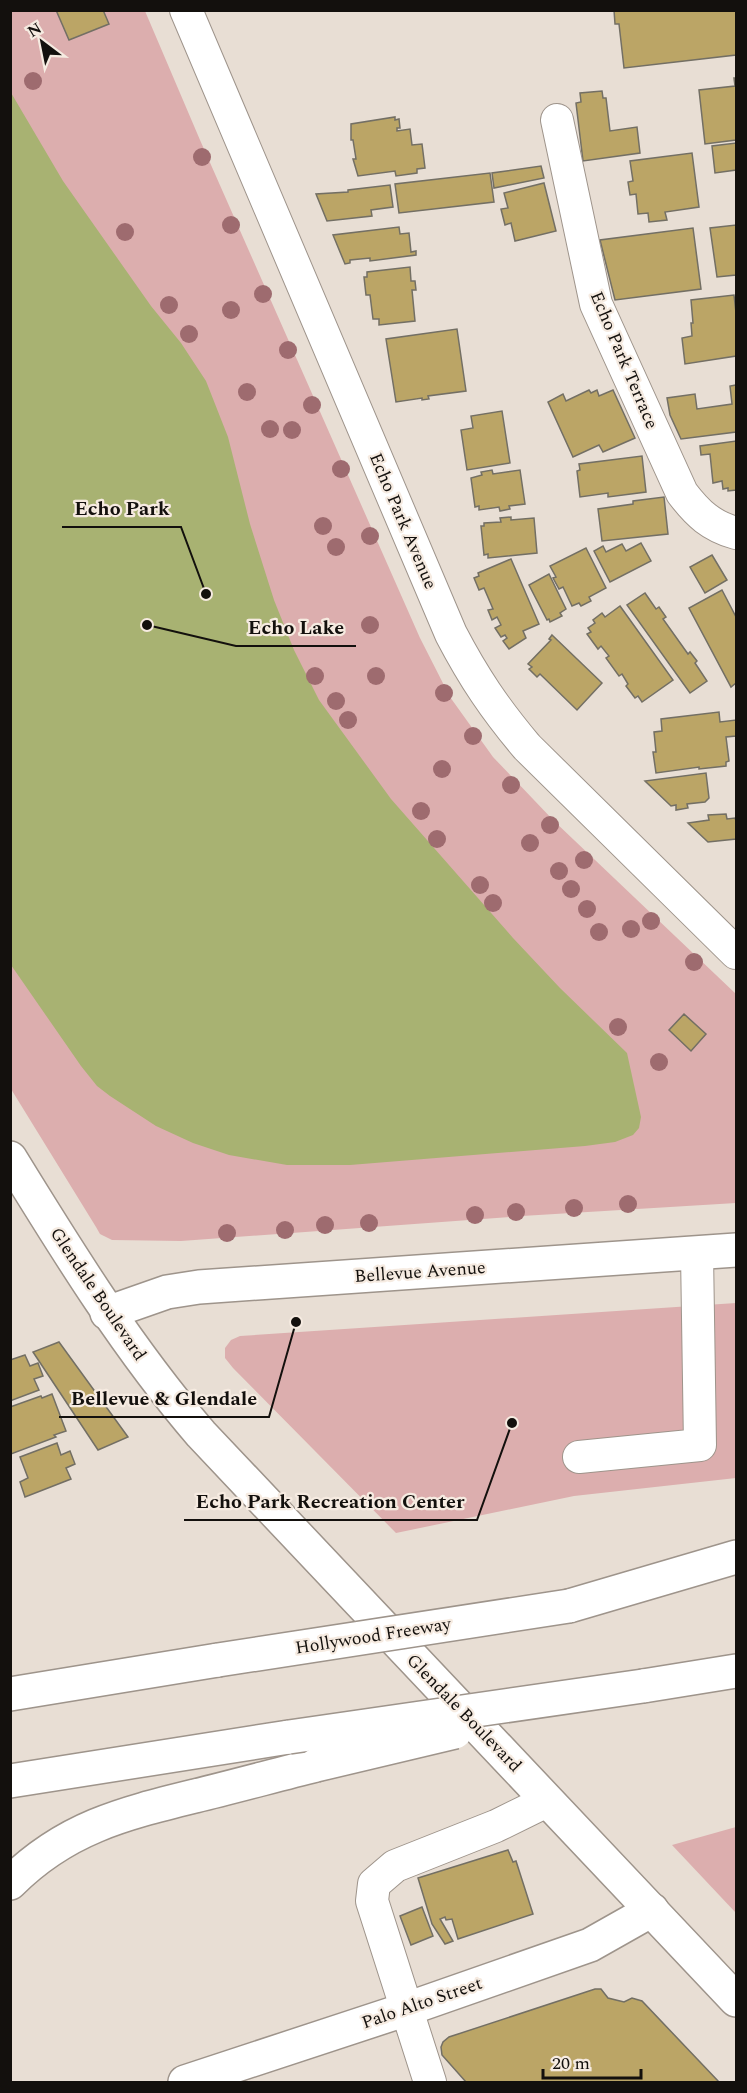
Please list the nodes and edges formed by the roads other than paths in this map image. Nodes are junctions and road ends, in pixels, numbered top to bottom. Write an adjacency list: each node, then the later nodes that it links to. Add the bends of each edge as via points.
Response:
1 (186, 10): 4 (street, Echo Park Avenue, via 451,634 472,675 527,747)
2 (557, 120): 3 (street, Echo Park Terrace, via 596,304 682,493 694,509 719,528)
3 (736, 534)
4 (736, 953)
5 (10, 1158): 8 (main road, Glendale Boulevard)
6 (736, 1250): 7 (main road, Bellevue Avenue)
7 (697, 1253): 8 (main road, Bellevue Avenue, via 199,1287 167,1292); 9 (street, via 700,1445)
8 (107, 1313): 17 (main road, Glendale Boulevard, via 201,1434)
9 (579, 1456)
10 (736, 1557): 12 (main road)
11 (736, 1579): 12 (main road, Hollywood Freeway)
12 (569, 1606): 15 (main road, Hollywood Freeway, bridge)
13 (736, 1671): 14 (main road)
14 (643, 1686): 16 (main road, bridge); 18 (main road, bridge, via 99,1822 61,1842)
15 (10, 1694)
16 (10, 1781)
17 (548, 1801): 19 (main road, Glendale Boulevard); 21 (street, via 395,1866 374,1884 372,1901)
18 (10, 1883)
19 (652, 1910): 20 (main road, Glendale Boulevard); 21 (main road, Palo Alto Street, via 590,1945)
20 (736, 2000)
21 (407, 2009): 22 (main road, Palo Alto Street); 23 (street)
22 (185, 2082)
23 (430, 2082)

